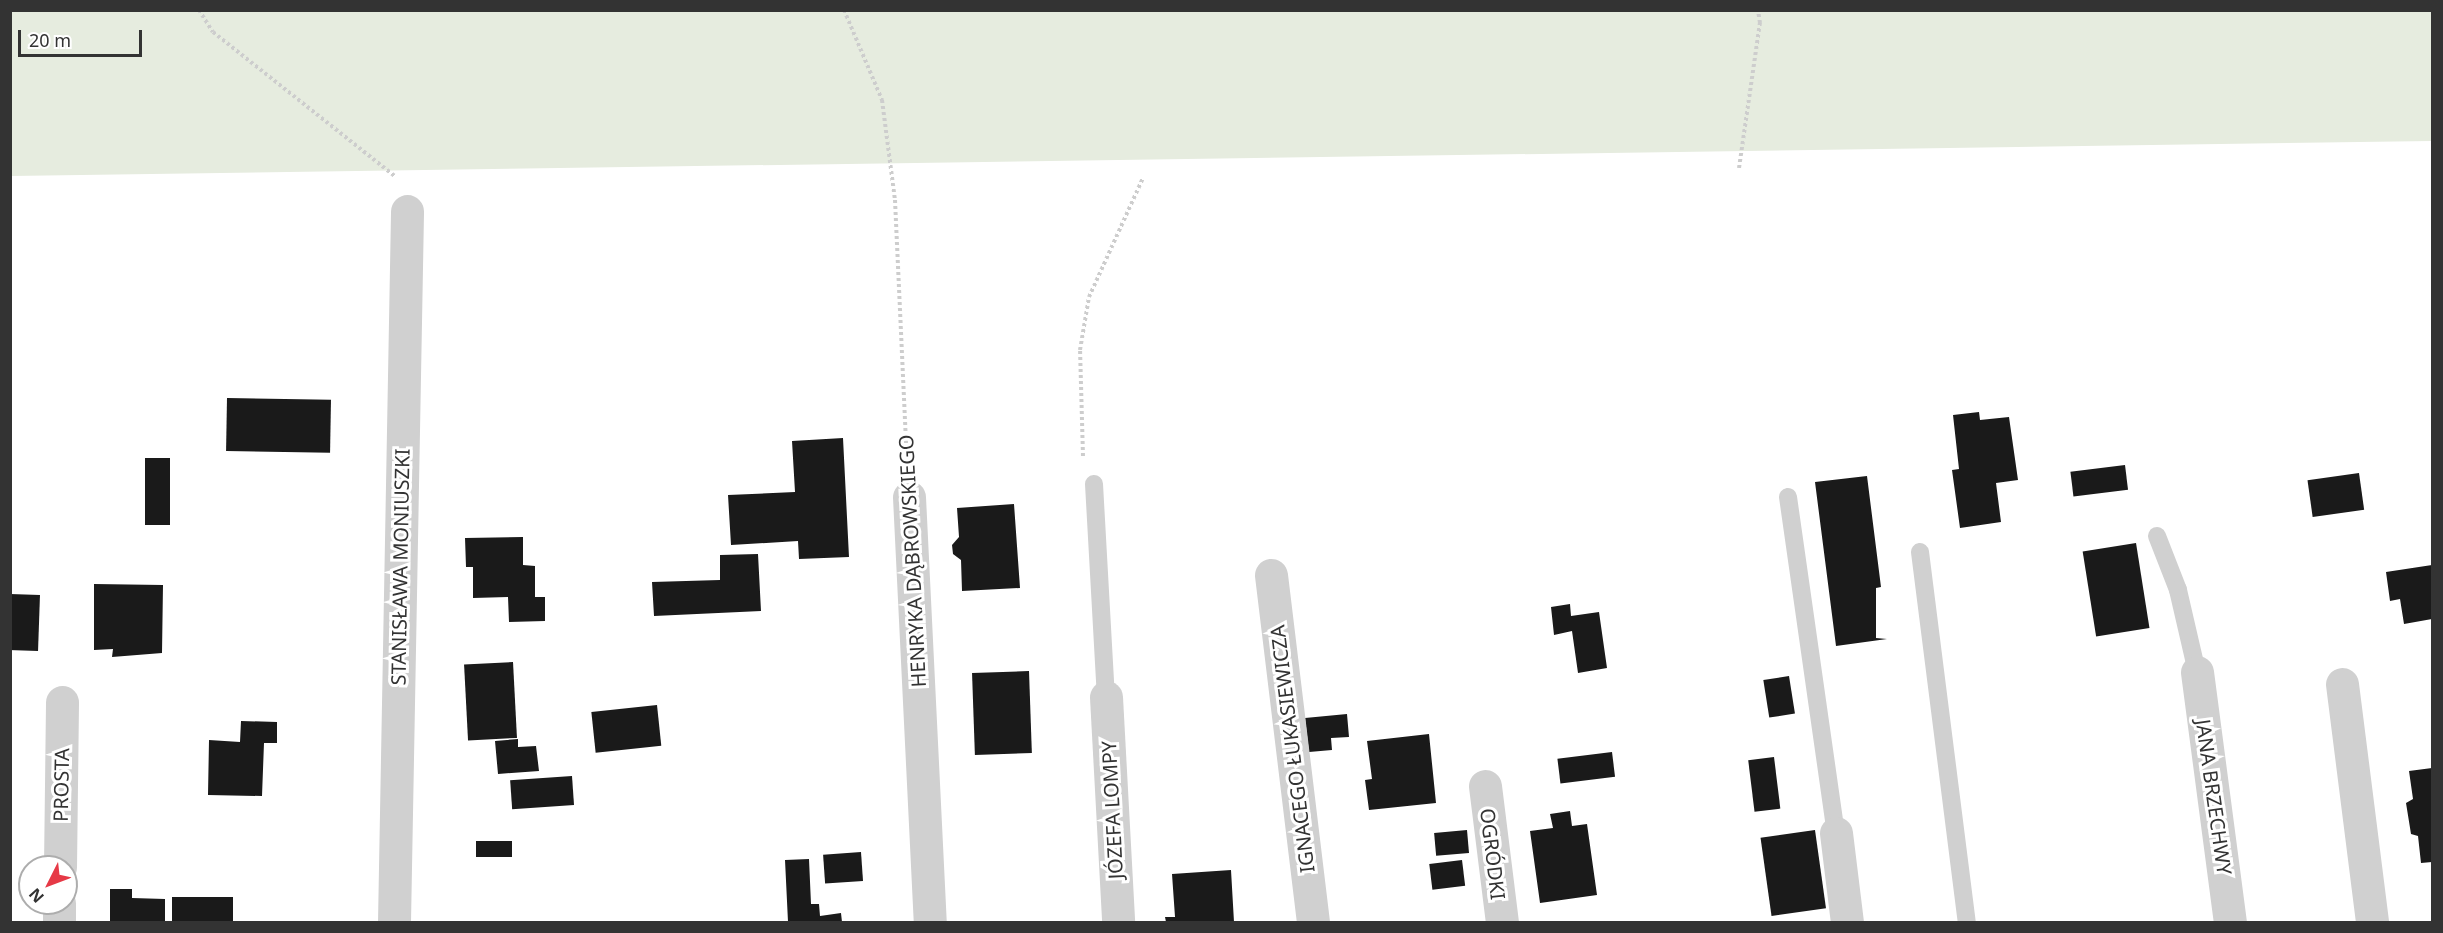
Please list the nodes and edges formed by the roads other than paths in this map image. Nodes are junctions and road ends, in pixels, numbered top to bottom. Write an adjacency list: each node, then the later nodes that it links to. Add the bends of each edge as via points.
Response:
1 (407, 211): 15 (street, STANISŁAWA MONIUSZKI)
2 (1094, 484): 10 (lane)
3 (909, 497): 16 (street, HENRYKA DĄBROWSKIEGO)
4 (1788, 497): 13 (lane)
5 (2157, 536): 8 (lane, via 2178,590)
6 (1920, 552): 21 (lane)
7 (1271, 575): 18 (street, IGNACEGO ŁUKASIEWICZA)
8 (2197, 672): 22 (street, JANA BRZECHWY)
9 (2342, 684): 23 (street)
10 (1106, 697): 17 (street, JÓZEFA LOMPY)
11 (62, 702): 14 (street, PROSTA)
12 (1485, 786): 19 (street, OGRÓDKI)
13 (1836, 833): 20 (street)
14 (60, 855)
15 (394, 922)
16 (930, 922)
17 (1118, 922)
18 (1313, 922)
19 (1502, 922)
20 (1847, 922)
21 (1967, 922)
22 (2230, 922)
23 (2372, 922)

